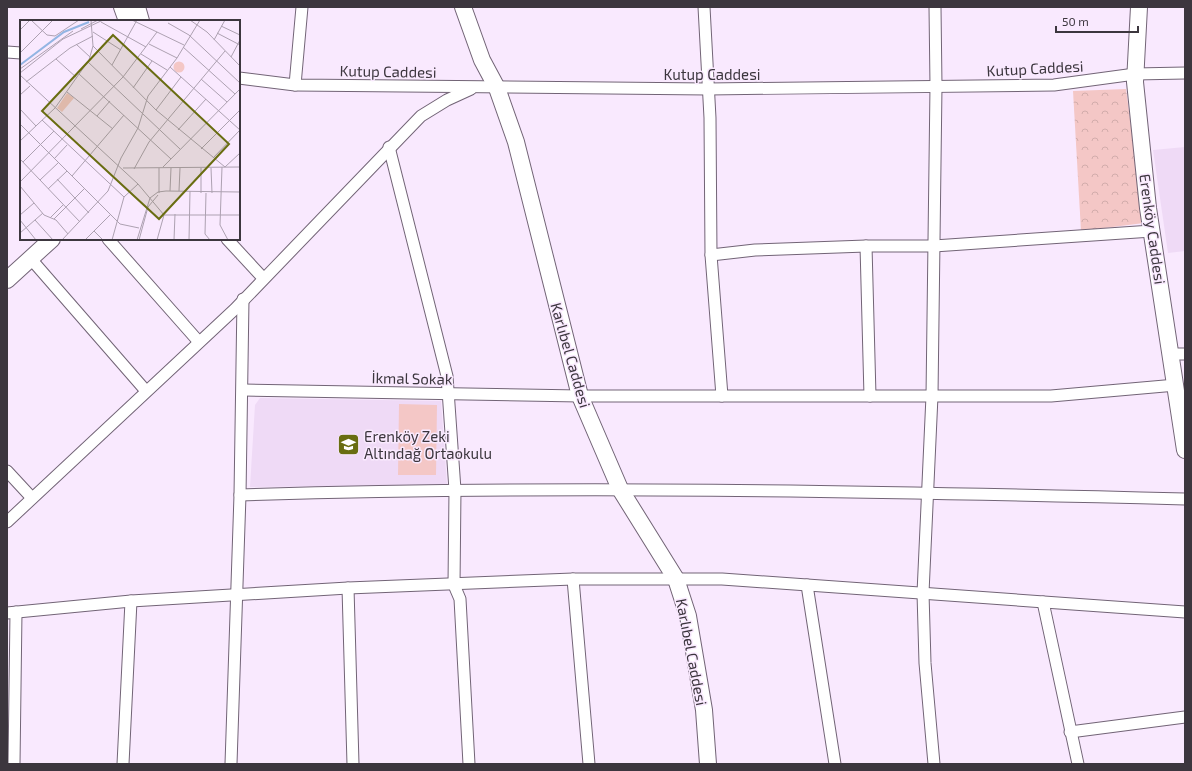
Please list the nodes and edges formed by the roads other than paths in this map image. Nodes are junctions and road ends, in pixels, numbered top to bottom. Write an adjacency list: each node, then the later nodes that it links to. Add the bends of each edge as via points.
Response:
1 (122, 7): 8 (street)
2 (137, 7): 9 (street)
3 (302, 7): 15 (street)
4 (463, 7): 18 (street, Karlıbel Caddesi, via 482,60)
5 (704, 7): 19 (street)
6 (935, 7): 16 (street)
7 (1139, 7): 13 (street, Erenköy Caddesi)
8 (126, 20)
9 (141, 20)
10 (7, 52): 11 (street)
11 (20, 53)
12 (1185, 73): 13 (street, Kutup Caddesi)
13 (1135, 74): 16 (street, Kutup Caddesi, via 1054,85); 21 (street, Erenköy Caddesi)
14 (240, 78): 15 (street, Kutup Caddesi)
15 (295, 85): 17 (street, Kutup Caddesi)
16 (936, 86): 19 (street, Kutup Caddesi); 27 (street)
17 (476, 87): 18 (street, Kutup Caddesi); 20 (street, via 447,100 421,116)
18 (497, 88): 19 (street, Kutup Caddesi); 40 (street, Karlıbel Caddesi, via 516,142)
19 (708, 89): 28 (street)
20 (389, 147): 31 (street); 39 (street, via 447,376)
21 (1152, 231): 27 (street); 35 (street, Erenköy Caddesi)
22 (36, 240): 30 (street)
23 (51, 240): 29 (street)
24 (109, 240): 34 (street)
25 (228, 240): 31 (street)
26 (866, 246): 27 (street); 28 (street, via 755,250); 42 (street)
27 (934, 246): 43 (street)
28 (711, 255): 41 (street)
29 (31, 258): 32 (street); 38 (street)
30 (7, 266)
31 (263, 278): 33 (street)
32 (7, 280)
33 (243, 300): 34 (street); 37 (street)
34 (199, 342): 38 (street)
35 (1178, 354): 36 (street, Erenköy Caddesi)
36 (1176, 385): 43 (street, İkmal Sokak, via 1051,396); 44 (street, Erenköy Caddesi)
37 (243, 390): 39 (street, İkmal Sokak); 49 (street)
38 (146, 391): 50 (street)
39 (448, 393): 40 (street, İkmal Sokak); 47 (street)
40 (580, 396): 41 (street, İkmal Sokak); 46 (street, Karlıbel Caddesi)
41 (722, 396): 42 (street, İkmal Sokak)
42 (870, 396): 43 (street, İkmal Sokak)
43 (932, 396): 48 (street)
44 (1185, 450)
45 (7, 471): 50 (street)
46 (620, 489): 47 (street); 48 (street); 54 (street, Karlıbel Caddesi)
47 (455, 490): 49 (street); 55 (street)
48 (928, 493): 51 (street); 58 (street)
49 (240, 495): 59 (street)
50 (32, 498): 52 (street)
51 (1185, 499)
52 (7, 522)
53 (573, 579): 54 (street); 55 (street); 71 (street)
54 (676, 579): 56 (street, via 722,579); 72 (street, Karlıbel Caddesi, via 688,616 704,710)
55 (454, 585): 57 (street); 70 (street, via 460,599)
56 (807, 585): 58 (street); 73 (street)
57 (348, 588): 59 (street); 69 (street)
58 (924, 593): 61 (street); 74 (street, via 925,663)
59 (236, 595): 60 (street); 68 (street)
60 (131, 601): 62 (street); 67 (street)
61 (1043, 602): 63 (street); 65 (street)
62 (12, 612): 66 (street)
63 (1185, 612)
64 (1185, 716): 65 (street)
65 (1070, 732): 75 (street)
66 (14, 764)
67 (124, 764)
68 (231, 764)
69 (353, 764)
70 (469, 764)
71 (589, 764)
72 (708, 764)
73 (835, 764)
74 (934, 764)
75 (1078, 764)

